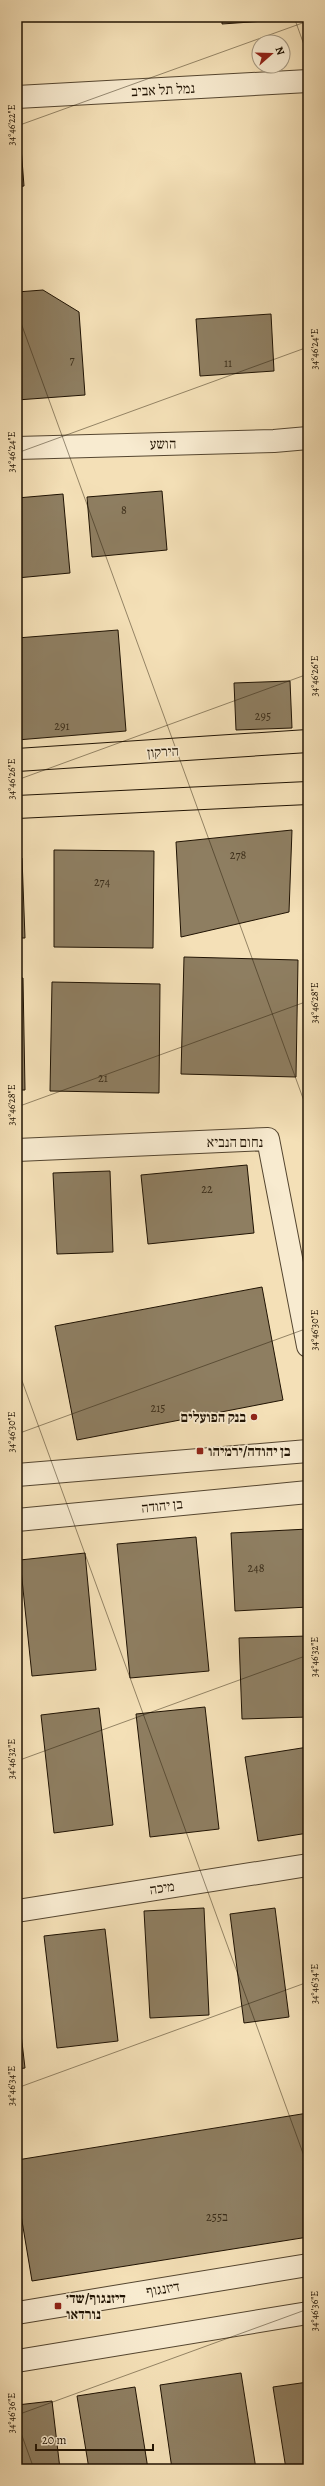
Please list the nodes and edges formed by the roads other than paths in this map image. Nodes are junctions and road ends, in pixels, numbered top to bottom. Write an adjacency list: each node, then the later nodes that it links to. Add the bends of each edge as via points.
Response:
1 (308, 81): 2 (street, נמל תל אביב)
2 (17, 97)
3 (308, 438): 4 (street, הושע, via 274,442)
4 (17, 448)
5 (308, 741): 6 (main road, הירקון)
6 (17, 760)
7 (308, 793): 8 (main road)
8 (17, 807)
9 (17, 1150): 10 (street, נחום הנביא, via 268,1139)
10 (308, 1346)
11 (308, 1451): 12 (street)
12 (17, 1475)
13 (308, 1492): 14 (street, בן יהודה)
14 (17, 1520)
15 (308, 1865): 16 (street, מיכה)
16 (17, 1911)
17 (308, 2265): 18 (street, דיזנגוף)
18 (17, 2313)
19 (308, 2313): 20 (street)
20 (17, 2361)

